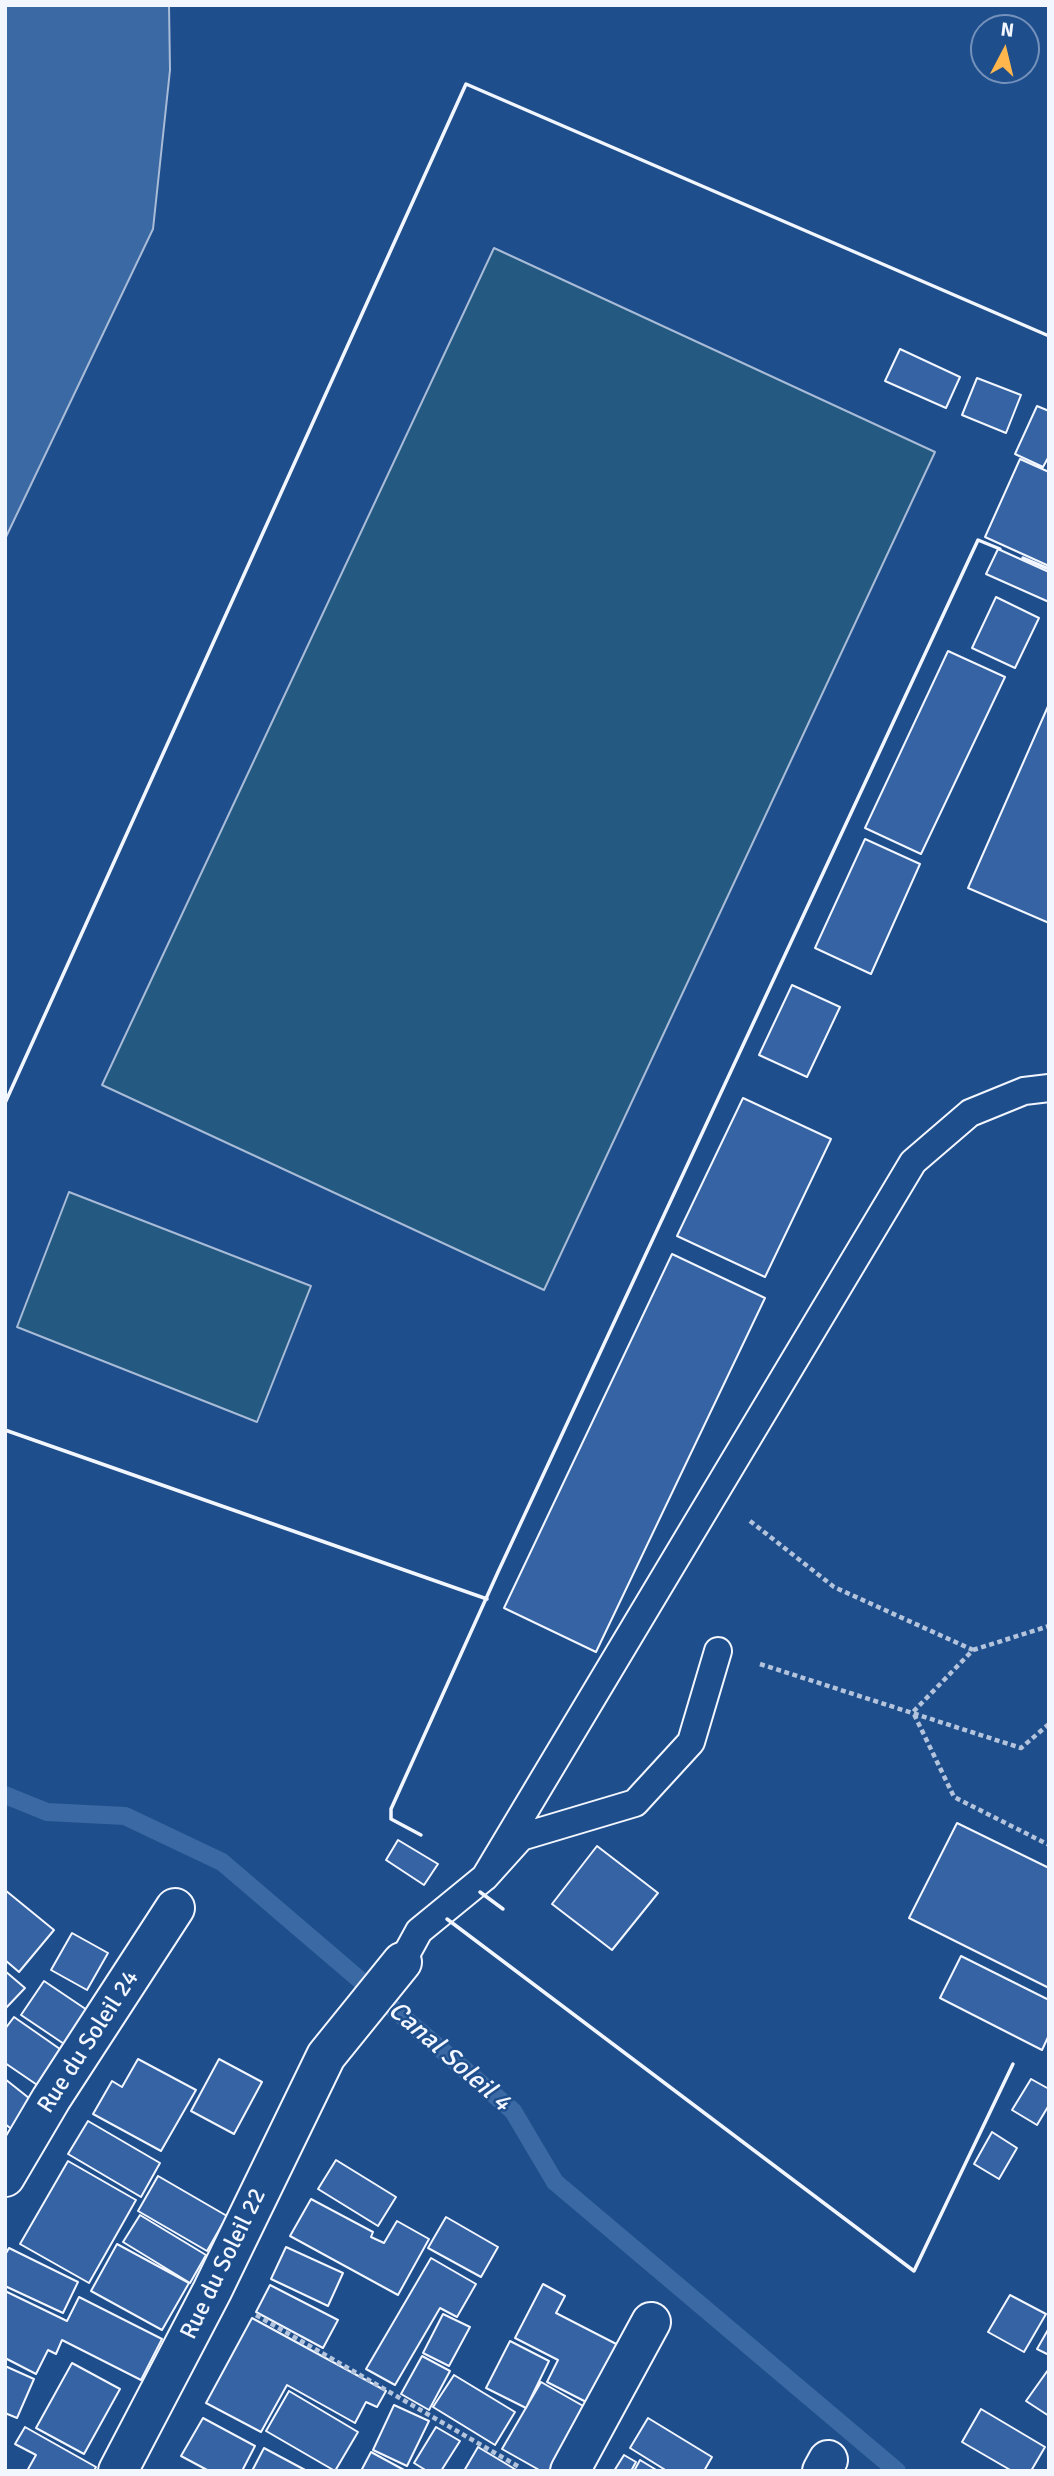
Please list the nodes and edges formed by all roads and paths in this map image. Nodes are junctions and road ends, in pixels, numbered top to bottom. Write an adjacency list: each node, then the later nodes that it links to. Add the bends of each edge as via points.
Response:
1 (1049, 1088): 2 (lane, via 1024,1091 970,1113 914,1162)
2 (715, 1493): 4 (path, via 834,1587); 9 (lane)
3 (1049, 1626): 4 (path)
4 (973, 1650): 6 (path)
5 (718, 1651): 6 (path); 9 (lane, via 691,1742 635,1803 521,1837)
6 (913, 1712): 7 (path, via 1021,1748); 8 (path, via 954,1797)
7 (1049, 1724)
8 (1049, 1845)
9 (485, 1877): 11 (lane, via 419,1931)
10 (175, 1908): 12 (street, Rue du Soleil 24)
11 (402, 1962): 13 (street, Rue du Soleil 22, via 326,2056)
12 (5, 2177)
13 (212, 2291): 15 (street, Rue du Soleil 22); 16 (path)
14 (651, 2322): 17 (street)
15 (118, 2471)
16 (529, 2471)
17 (570, 2471)

